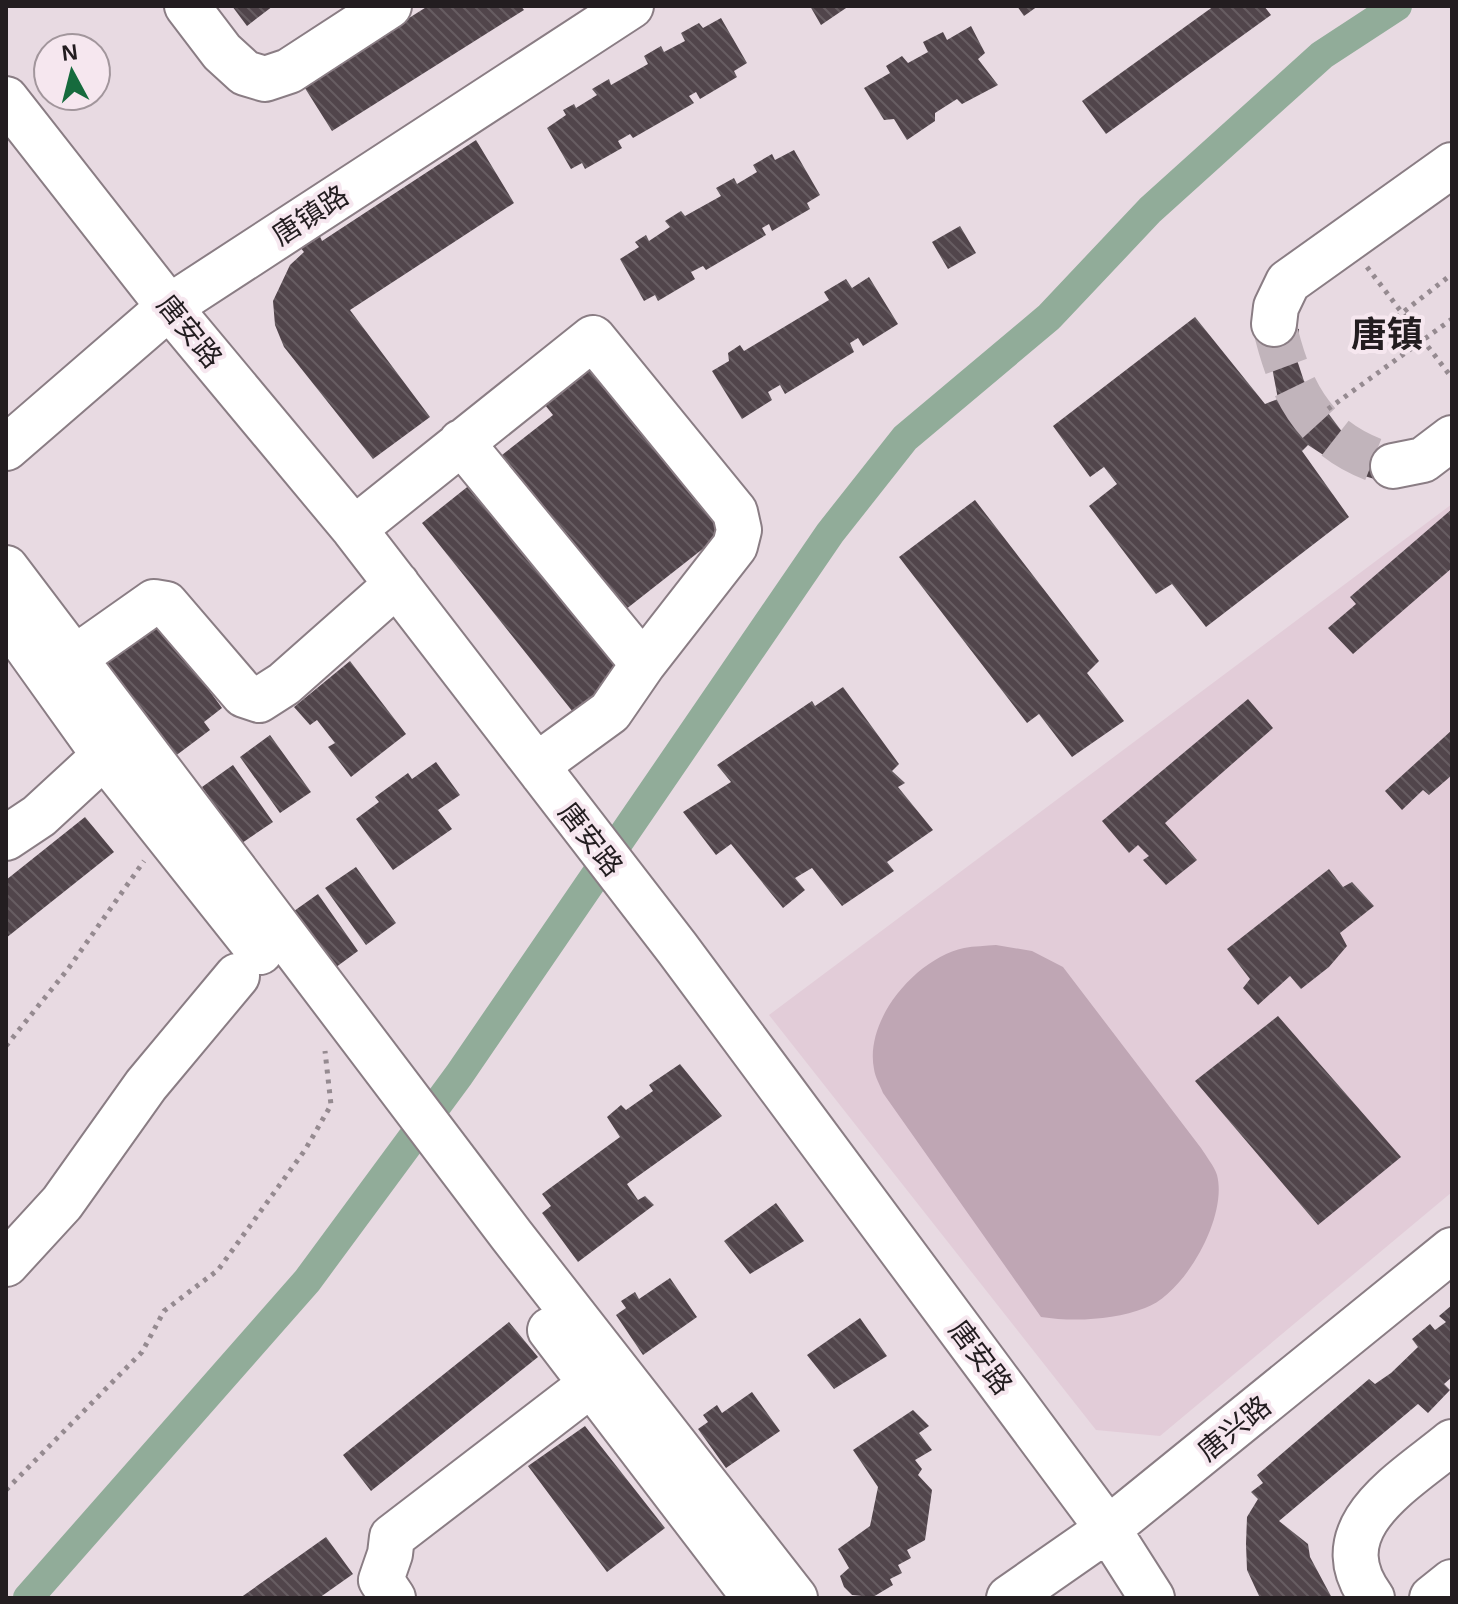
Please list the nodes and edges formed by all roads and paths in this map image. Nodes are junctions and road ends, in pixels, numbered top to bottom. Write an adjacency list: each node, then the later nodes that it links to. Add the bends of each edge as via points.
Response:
1 (187, 6): 2 (street, via 222,52 245,73 265,79 289,71)
2 (389, 6)
3 (631, 6): 8 (street, 唐镇路)
4 (6, 99): 8 (street, 唐安路)
5 (1452, 165): 6 (street)
6 (1346, 241): 9 (path); 11 (street, via 1288,282)
7 (1452, 274): 9 (path)
8 (169, 307): 18 (street, 唐镇路); 20 (street, 唐安路)
9 (1403, 312): 12 (path); 13 (path)
10 (1452, 319): 12 (path)
11 (1274, 324)
12 (1424, 341): 14 (path); 15 (path)
13 (1365, 342)
14 (1452, 378)
15 (1328, 409)
16 (1452, 438): 19 (street, via 1423,460)
17 (461, 442): 20 (street); 25 (street); 25 (street, via 593,338 735,512 739,530 735,546)
18 (6, 448)
19 (1393, 466)
20 (354, 529): 22 (street, 唐安路)
21 (6, 568): 24 (street)
22 (397, 584): 24 (street, via 259,700 244,695 166,604 154,602); 27 (street, 唐安路)
23 (6, 618): 26 (street)
24 (76, 657): 31 (street)
25 (643, 664): 27 (street, via 610,712 551,755)
26 (104, 756): 28 (street); 29 (street, via 39,816)
27 (547, 781): 38 (street, 唐安路)
28 (167, 835): 31 (street); 32 (path)
29 (6, 838)
30 (237, 976): 34 (street, via 146,1085 62,1203)
31 (336, 1026): 35 (street, via 368,1086 465,1209); 37 (path, via 325,1063 331,1105 305,1150 218,1270 164,1311 142,1352); 42 (street, via 512,1236)
32 (6, 1046)
33 (1452, 1250): 38 (street, 唐兴路)
34 (6, 1264)
35 (590, 1385): 40 (street, via 392,1537 381,1580); 41 (street)
36 (1452, 1442): 45 (street, via 1381,1501 1359,1531 1353,1559)
37 (6, 1490)
38 (1108, 1529): 43 (street, 唐兴路); 44 (street, 唐安路)
39 (1452, 1582): 46 (street)
40 (393, 1598)
41 (755, 1598)
42 (795, 1598)
43 (1009, 1598)
44 (1152, 1598)
45 (1372, 1598)
46 (1432, 1598)

